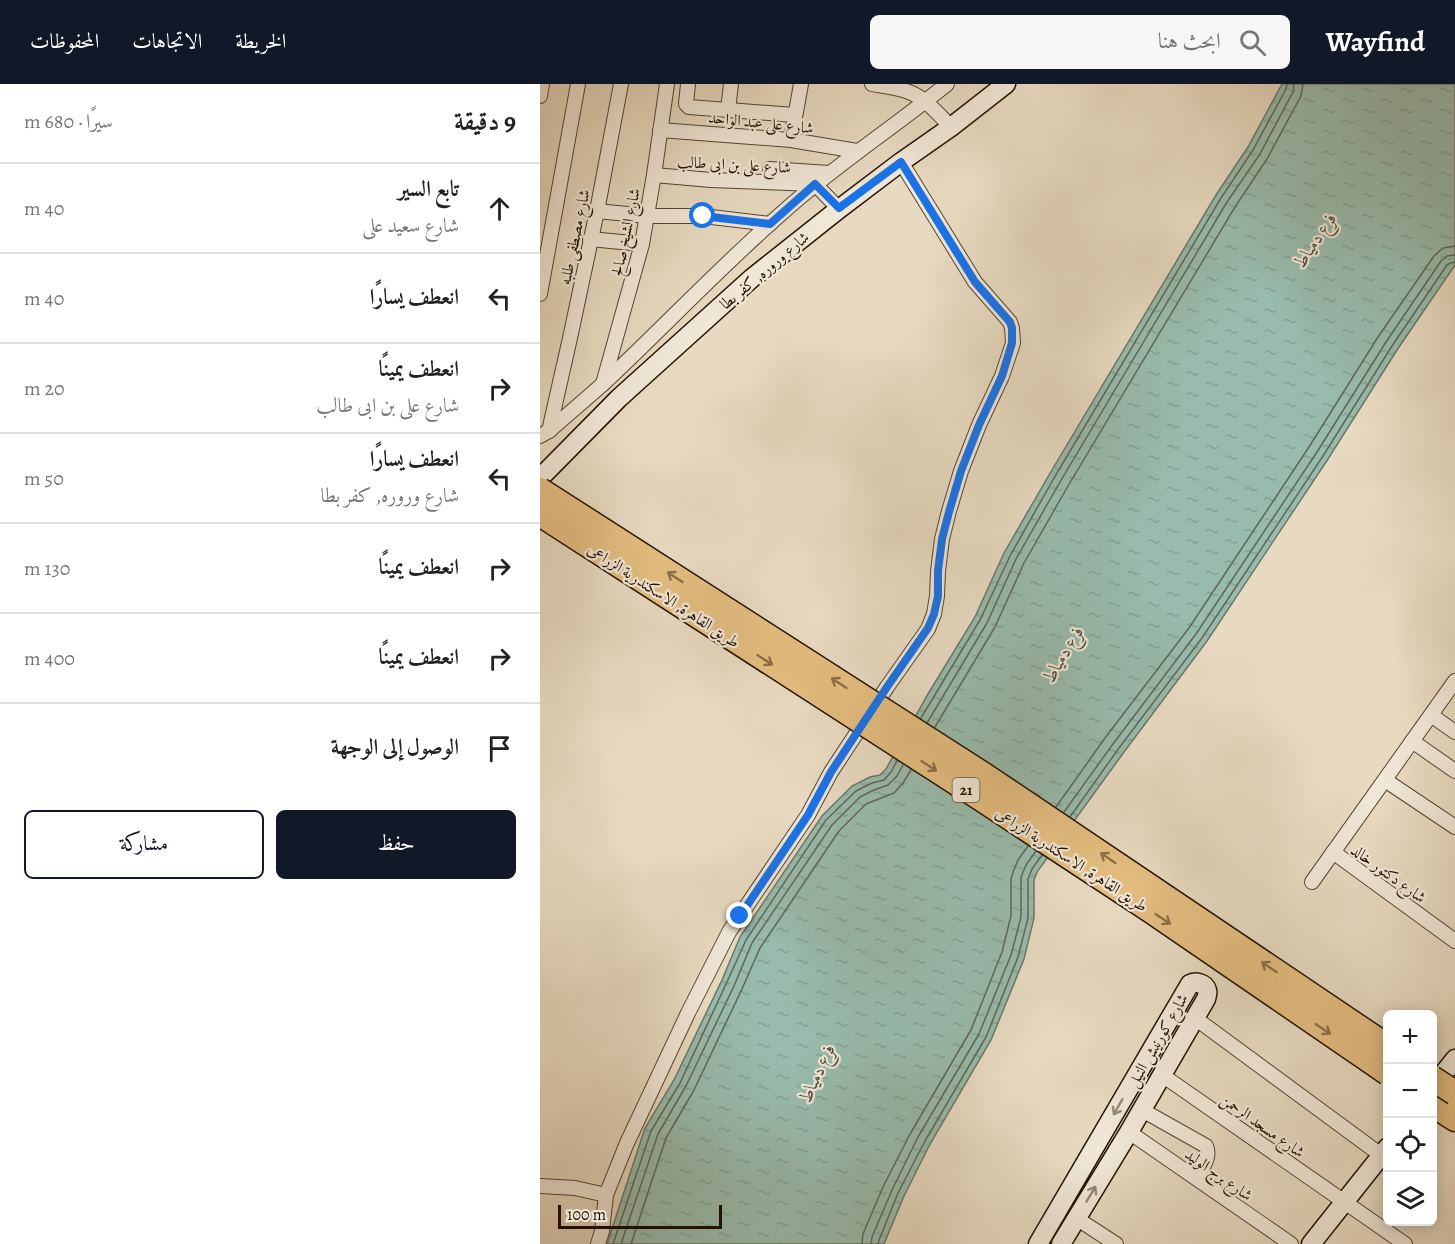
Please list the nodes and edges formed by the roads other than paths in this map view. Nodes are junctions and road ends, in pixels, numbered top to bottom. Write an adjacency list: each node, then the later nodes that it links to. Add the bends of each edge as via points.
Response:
1 (542, 84): 12 (street)
2 (578, 84): 31 (street)
3 (621, 84): 26 (street, شارع مصطفى طلبه)
4 (667, 84): 17 (street, شارع الشيخ صالح)
5 (688, 84): 14 (street, via 687,106)
6 (731, 84): 14 (street)
7 (801, 84): 15 (street)
8 (872, 84): 11 (street)
9 (947, 84): 13 (street)
10 (1006, 84): 16 (street, شارع وروره, كفر بطا)
11 (907, 87): 13 (street)
12 (540, 96)
13 (925, 102): 16 (street); 19 (street)
14 (728, 110): 15 (street)
15 (795, 115): 18 (street)
16 (951, 127): 20 (street, شارع وروره, كفر بطا)
17 (660, 130): 18 (street, شارع على عبد الواحد); 23 (street, شارع الشيخ صالح)
18 (791, 140): 19 (street, شارع على عبد الواحد)
19 (857, 151): 22 (street)
20 (901, 162): 25 (street, شارع وروره, كفر بطا); 62 (street, via 975,282 1010,322 1012,343 958,482 942,539 938,596 928,628 729,932 627,1143)
21 (770, 169): 22 (street)
22 (830, 173): 24 (street)
23 (654, 175): 24 (street, شارع على بن ابى طالب); 27 (street, شارع الشيخ صالح)
24 (815, 184): 25 (street); 28 (street)
25 (839, 208): 34 (street, شارع وروره, كفر بطا, via 752,278)
26 (597, 210): 27 (street); 29 (street, شارع مصطفى طلبه)
27 (647, 216): 28 (street, via 703,216); 30 (street, شارع الشيخ صالح)
28 (770, 224): 32 (street)
29 (590, 239): 30 (street); 33 (street, شارع مصطفى طلبه, via 570,338)
30 (642, 244): 32 (street, شارع الشيخ صالح)
31 (540, 294)
32 (602, 384): 33 (street)
33 (544, 434)
34 (543, 471): 47 (highway, طريق القاهرة, الاسكندرية الزراعى / 21, one-way to 34, bridge)
35 (540, 514): 49 (highway, طريق القاهرة, الاسكندرية الزراعى / 21, one-way to 49, bridge, via 1150,910)
36 (1453, 689): 37 (street)
37 (1431, 715): 38 (street); 39 (street)
38 (1455, 732)
39 (1412, 741): 40 (street); 41 (street)
40 (1455, 771)
41 (1385, 780): 42 (street); 43 (street)
42 (1455, 827)
43 (1333, 852): 44 (street); 45 (street, شارع دكتور خالد)
44 (1312, 882)
45 (1455, 941)
46 (1195, 1018): 50 (street, شارع كورنيش النيل); 58 (street); 66 (street, شارع كورنيش النيل, one-way to 66, via 1208,992 1197,982 1190,984)
47 (1383, 1044)
48 (1455, 1059): 52 (street)
49 (1383, 1070)
50 (1162, 1075): 55 (street, شارع كورنيش النيل); 63 (street, شارع مسجد الرحمن)
51 (1437, 1081): 53 (highway, bridge)
52 (1437, 1082)
53 (1455, 1093)
54 (1437, 1107): 56 (highway)
55 (1142, 1110): 57 (street, شارع كورنيش النيل); 60 (street, via 1206,1146 1208,1156)
56 (1455, 1119)
57 (1129, 1132): 60 (street, شارع برج الوليد); 64 (street, شارع كورنيش النيل, one-way to 57)
58 (1383, 1150)
59 (1383, 1152): 63 (street)
60 (1196, 1178): 69 (street, شارع برج الوليد)
61 (540, 1186): 62 (street)
62 (606, 1195): 65 (street)
63 (1344, 1201): 70 (street); 71 (street, شارع مسجد الرحمن)
64 (1076, 1218): 67 (street, شارع كورنيش النيل); 68 (street)
65 (598, 1244)
66 (1038, 1244)
67 (1061, 1244)
68 (1116, 1244)
69 (1291, 1244)
70 (1311, 1244)
71 (1405, 1244)

